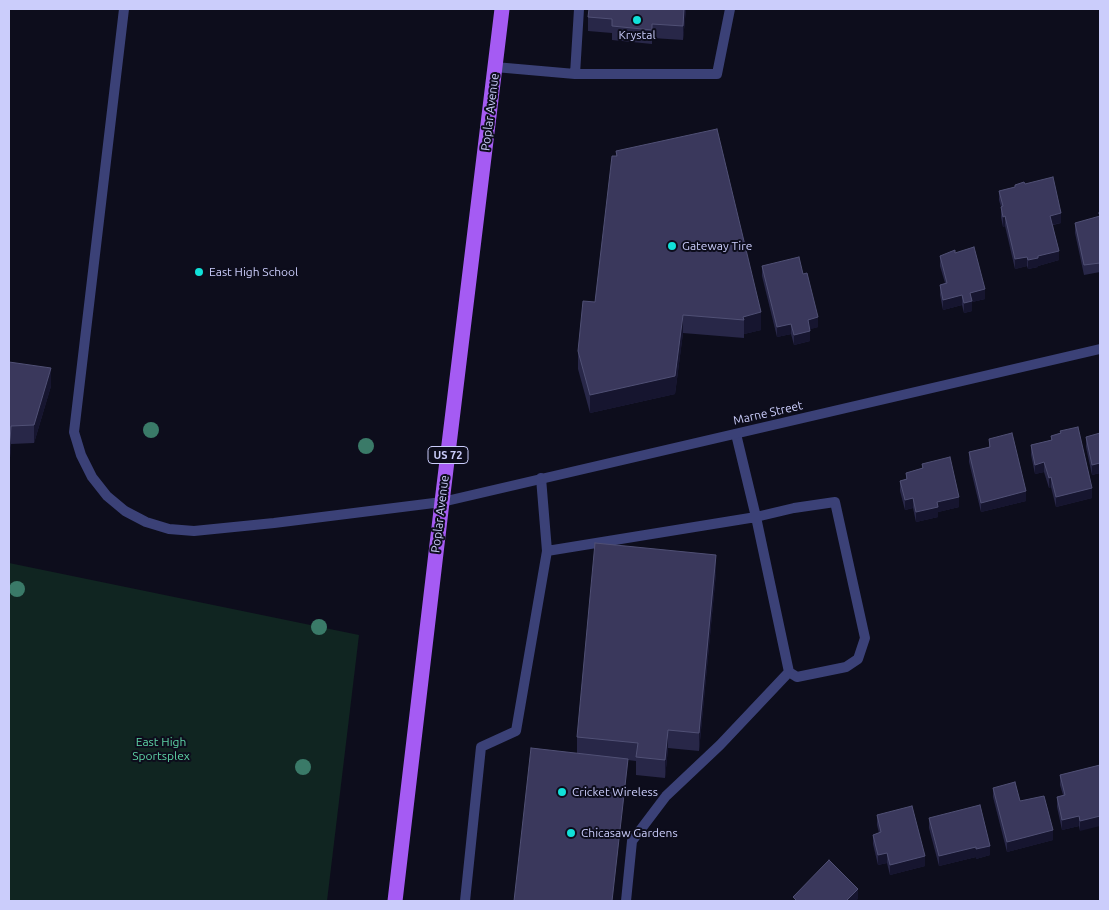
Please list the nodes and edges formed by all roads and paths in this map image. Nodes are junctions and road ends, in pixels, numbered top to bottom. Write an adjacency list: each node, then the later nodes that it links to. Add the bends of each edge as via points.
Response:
1 (124, 9): 10 (street, Marne Street, via 74,432 92,477 125,511 169,529 194,531)
2 (502, 9): 5 (main road, Poplar Avenue / US 72)
3 (579, 9): 6 (street)
4 (730, 9): 6 (street, via 716,74)
5 (495, 67): 6 (street); 10 (main road, Poplar Avenue / US 72)
6 (575, 74)
7 (1100, 349): 8 (street, Marne Street)
8 (736, 434): 9 (street, Marne Street); 11 (street)
9 (541, 478): 10 (street, Marne Street); 12 (street)
10 (442, 502): 14 (main road, Poplar Avenue / US 72)
11 (756, 517): 12 (street); 13 (street); 13 (street, via 835,502 865,638 858,659 846,667 797,677)
12 (547, 551): 15 (street, via 516,731 481,747)
13 (789, 672): 16 (street, via 720,746 666,796 632,841)
14 (395, 901)
15 (465, 901)
16 (626, 901)

